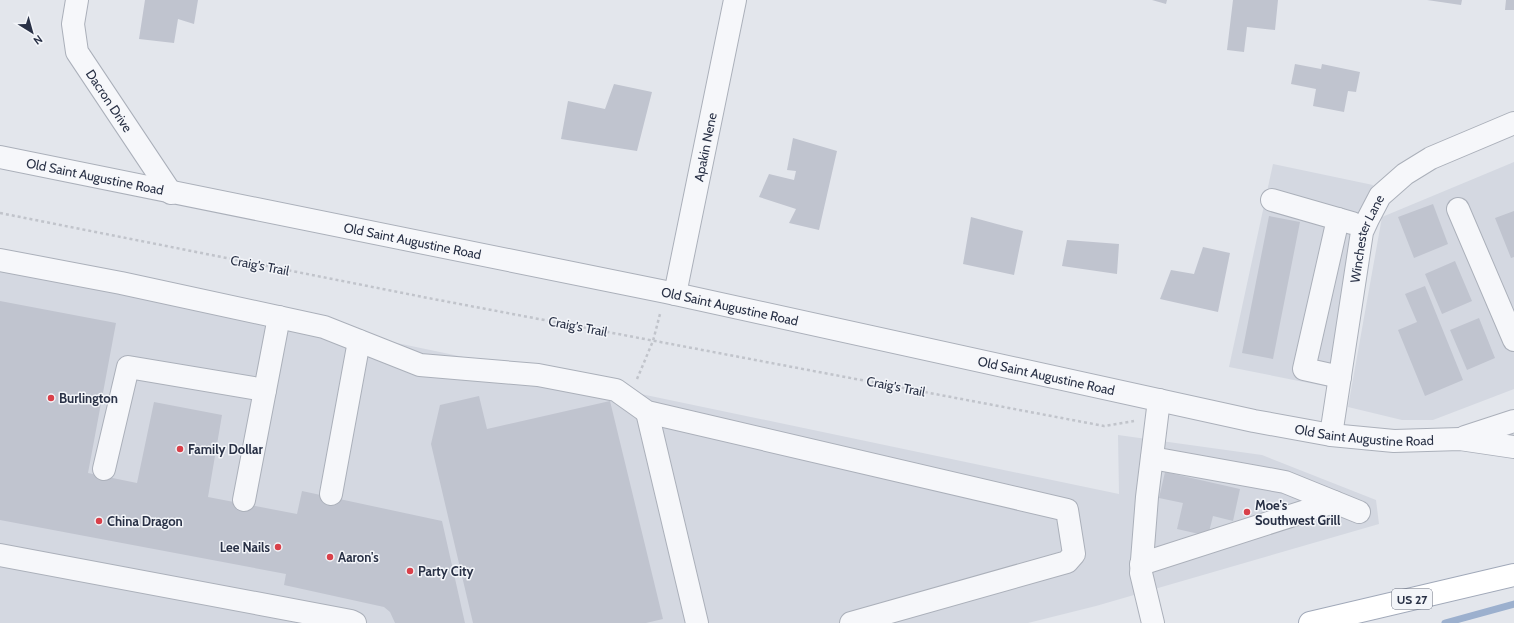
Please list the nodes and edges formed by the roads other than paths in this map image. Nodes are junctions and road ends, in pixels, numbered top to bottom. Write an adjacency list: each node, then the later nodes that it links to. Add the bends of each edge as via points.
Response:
1 (77, 0): 5 (street, Dacron Drive, via 73,24 77,52)
2 (735, 0): 11 (street, Apakin Nene)
3 (1514, 123): 9 (street, Winchester Lane, via 1431,158 1405,174 1380,196)
4 (0, 157): 5 (street, Old Saint Augustine Road)
5 (171, 193): 11 (street, Old Saint Augustine Road)
6 (1272, 200): 8 (street)
7 (1458, 209): 13 (street)
8 (1338, 219): 9 (street); 15 (street, via 1304,369)
9 (1365, 226): 15 (street, Winchester Lane)
10 (0, 260): 12 (street)
11 (670, 293): 17 (street, Old Saint Augustine Road)
12 (279, 317): 14 (street, via 324,327); 16 (street)
13 (1514, 340)
14 (359, 341): 18 (street, via 420,365 538,375 616,390); 25 (street)
15 (1340, 377): 20 (street, Winchester Lane)
16 (265, 390): 24 (street, via 128,367); 26 (street)
17 (1158, 409): 20 (street, Old Saint Augustine Road, via 1254,421); 23 (street)
18 (647, 412): 34 (street); 35 (street, via 1067,510 1074,554 1067,562)
19 (1514, 422): 21 (street)
20 (1331, 435): 21 (street, Old Saint Augustine Road, via 1394,441)
21 (1460, 439): 22 (street)
22 (1514, 447)
23 (1152, 458): 27 (street, via 1285,482); 30 (street)
24 (104, 469)
25 (331, 494)
26 (244, 500)
27 (1334, 502): 28 (street); 30 (street)
28 (1359, 512)
29 (0, 555): 32 (street)
30 (1141, 564): 36 (street)
31 (1514, 575): 37 (main road, US 27)
32 (323, 619): 33 (street)
33 (355, 623)
34 (697, 623)
35 (851, 623)
36 (1152, 623)
37 (1310, 623)

